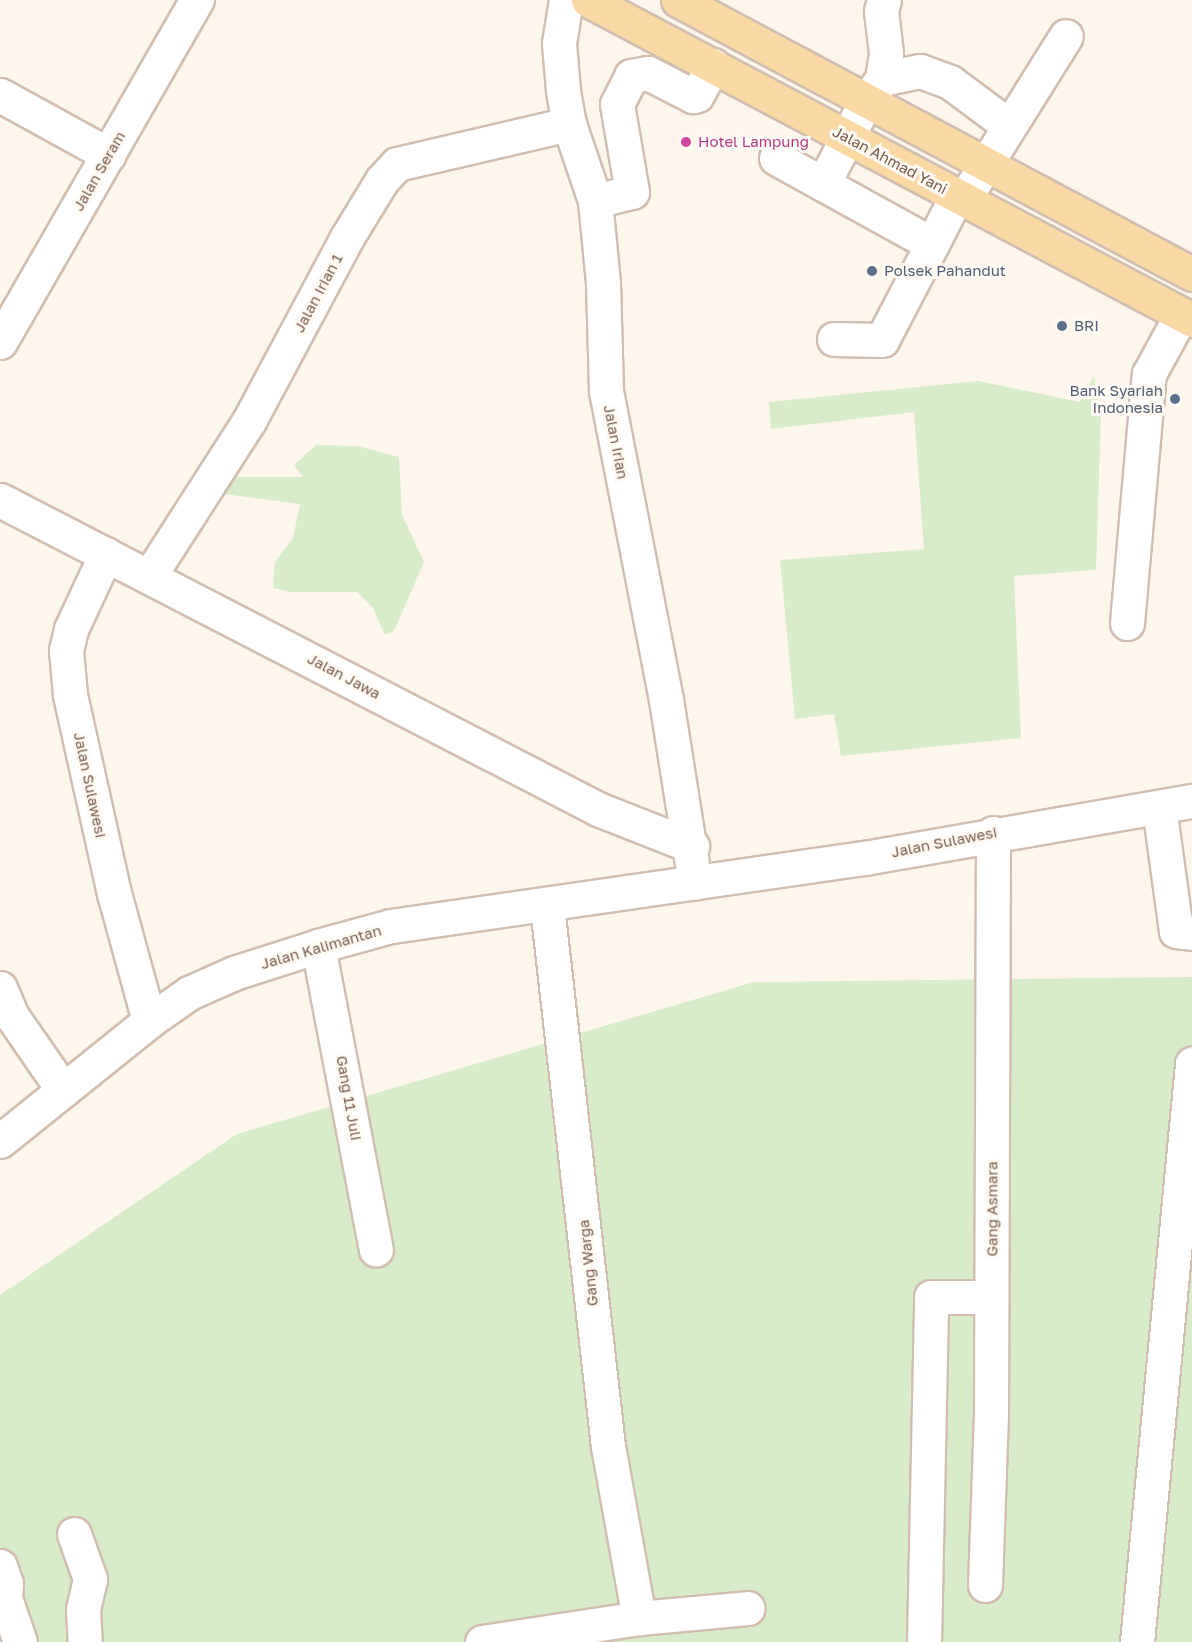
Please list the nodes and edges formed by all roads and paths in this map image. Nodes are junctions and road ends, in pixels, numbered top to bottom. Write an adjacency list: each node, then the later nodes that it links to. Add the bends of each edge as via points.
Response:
1 (197, 0): 13 (street, Jalan Seram)
2 (566, 0): 10 (street, Jalan Irian, via 559,43)
3 (588, 0): 7 (main road, Jalan Ahmad Yani)
4 (678, 0): 8 (main road)
5 (884, 0): 8 (street, via 881,11 886,53)
6 (1066, 36): 11 (street)
7 (714, 65): 12 (main road, Jalan Ahmad Yani); 18 (street, via 693,96 648,73 631,76 616,104 632,192)
8 (874, 90): 11 (street, via 920,71 950,82); 12 (street); 15 (main road)
9 (0, 95): 13 (street)
10 (569, 124): 18 (street, Jalan Irian); 26 (street, Jalan Irian 1, via 415,156 397,164 382,180 346,239 249,421)
11 (1008, 125): 15 (street)
12 (849, 138): 16 (street); 17 (main road, Jalan Ahmad Yani)
13 (109, 155): 23 (street, Jalan Seram)
14 (776, 158): 16 (street)
15 (983, 164): 17 (street); 20 (main road)
16 (823, 184): 19 (street)
17 (961, 197): 19 (street); 21 (main road, Jalan Ahmad Yani)
18 (595, 201): 31 (street, Jalan Irian, via 603,283 606,391)
19 (932, 244): 22 (street, via 882,340)
20 (1192, 274)
21 (1186, 317): 27 (street, via 1149,374)
22 (834, 339)
23 (0, 342)
24 (0, 500): 25 (street, Jalan Jawa)
25 (106, 554): 26 (street, Jalan Jawa); 37 (street, Jalan Sulawesi, via 71,629 66,650 70,695 114,893)
26 (150, 575): 31 (street, Jalan Jawa, via 600,810)
27 (1127, 622)
28 (1192, 801): 29 (street, Jalan Sulawesi)
29 (1159, 807): 30 (street, Jalan Sulawesi); 34 (street, via 1176,931)
30 (993, 832): 32 (street, Jalan Sulawesi, via 865,858); 42 (street, Gang Asmara)
31 (692, 846): 32 (street, Jalan Irian)
32 (695, 883): 33 (street, Jalan Kalimantan)
33 (547, 906): 35 (street, Jalan Kalimantan, via 391,926); 47 (street, Gang Warga, via 608,1446)
34 (1192, 933)
35 (318, 946): 37 (street, Jalan Kalimantan, via 234,973 189,993); 41 (street, Gang 11 Juli)
36 (0, 988): 39 (street, via 12,1016)
37 (149, 1021): 39 (street, Jalan Kalimantan)
38 (1192, 1064): 53 (street)
39 (63, 1090): 40 (street, Jalan Kalimantan)
40 (0, 1142)
41 (376, 1250)
42 (991, 1297): 45 (street, Gang Asmara); 52 (street, via 931,1297)
43 (74, 1534): 50 (street, via 90,1579 83,1609)
44 (0, 1566): 49 (street, via 6,1584 5,1598)
45 (985, 1585)
46 (748, 1608): 47 (street)
47 (639, 1618): 48 (street)
48 (537, 1639): 51 (street)
49 (21, 1642)
50 (85, 1642)
51 (482, 1642)
52 (924, 1642)
53 (1137, 1642)

